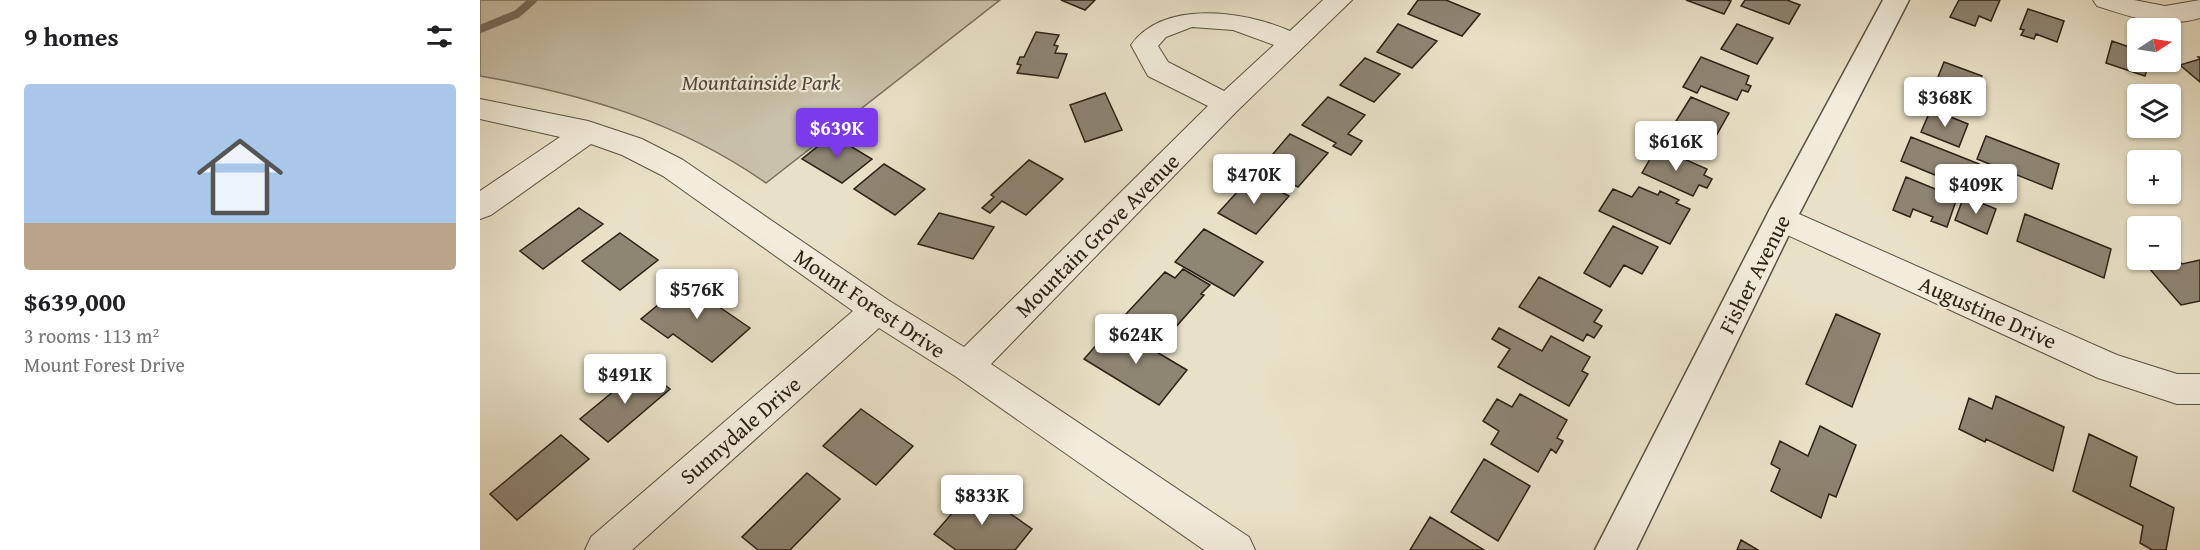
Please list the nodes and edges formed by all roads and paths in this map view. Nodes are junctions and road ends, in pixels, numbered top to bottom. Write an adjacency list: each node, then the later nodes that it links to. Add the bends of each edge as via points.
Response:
1 (1339, 0): 5 (street, Mountain Grove Avenue)
2 (1896, 0): 10 (street, Fisher Avenue)
3 (2106, 0): 4 (street, via 2160,14 2189,14)
4 (2200, 8)
5 (1294, 43): 6 (street, Mountain Grove Avenue); 6 (street, via 1224,9 1203,4 1173,11 1152,26 1144,45 1158,69)
6 (1227, 104): 12 (street, Mountain Grove Avenue)
7 (480, 109): 8 (street, Mount Forest Drive)
8 (588, 132): 9 (street); 11 (street, Mount Forest Drive, via 632,147 673,168)
9 (480, 207)
10 (1781, 218): 13 (street, Augustine Drive, via 2110,368 2177,388); 16 (street, Fisher Avenue)
11 (877, 310): 12 (street, Mount Forest Drive); 14 (street, Sunnydale Drive)
12 (967, 366): 15 (street, Mount Forest Drive)
13 (2200, 388)
14 (604, 550)
15 (1236, 550)
16 (1615, 550)

